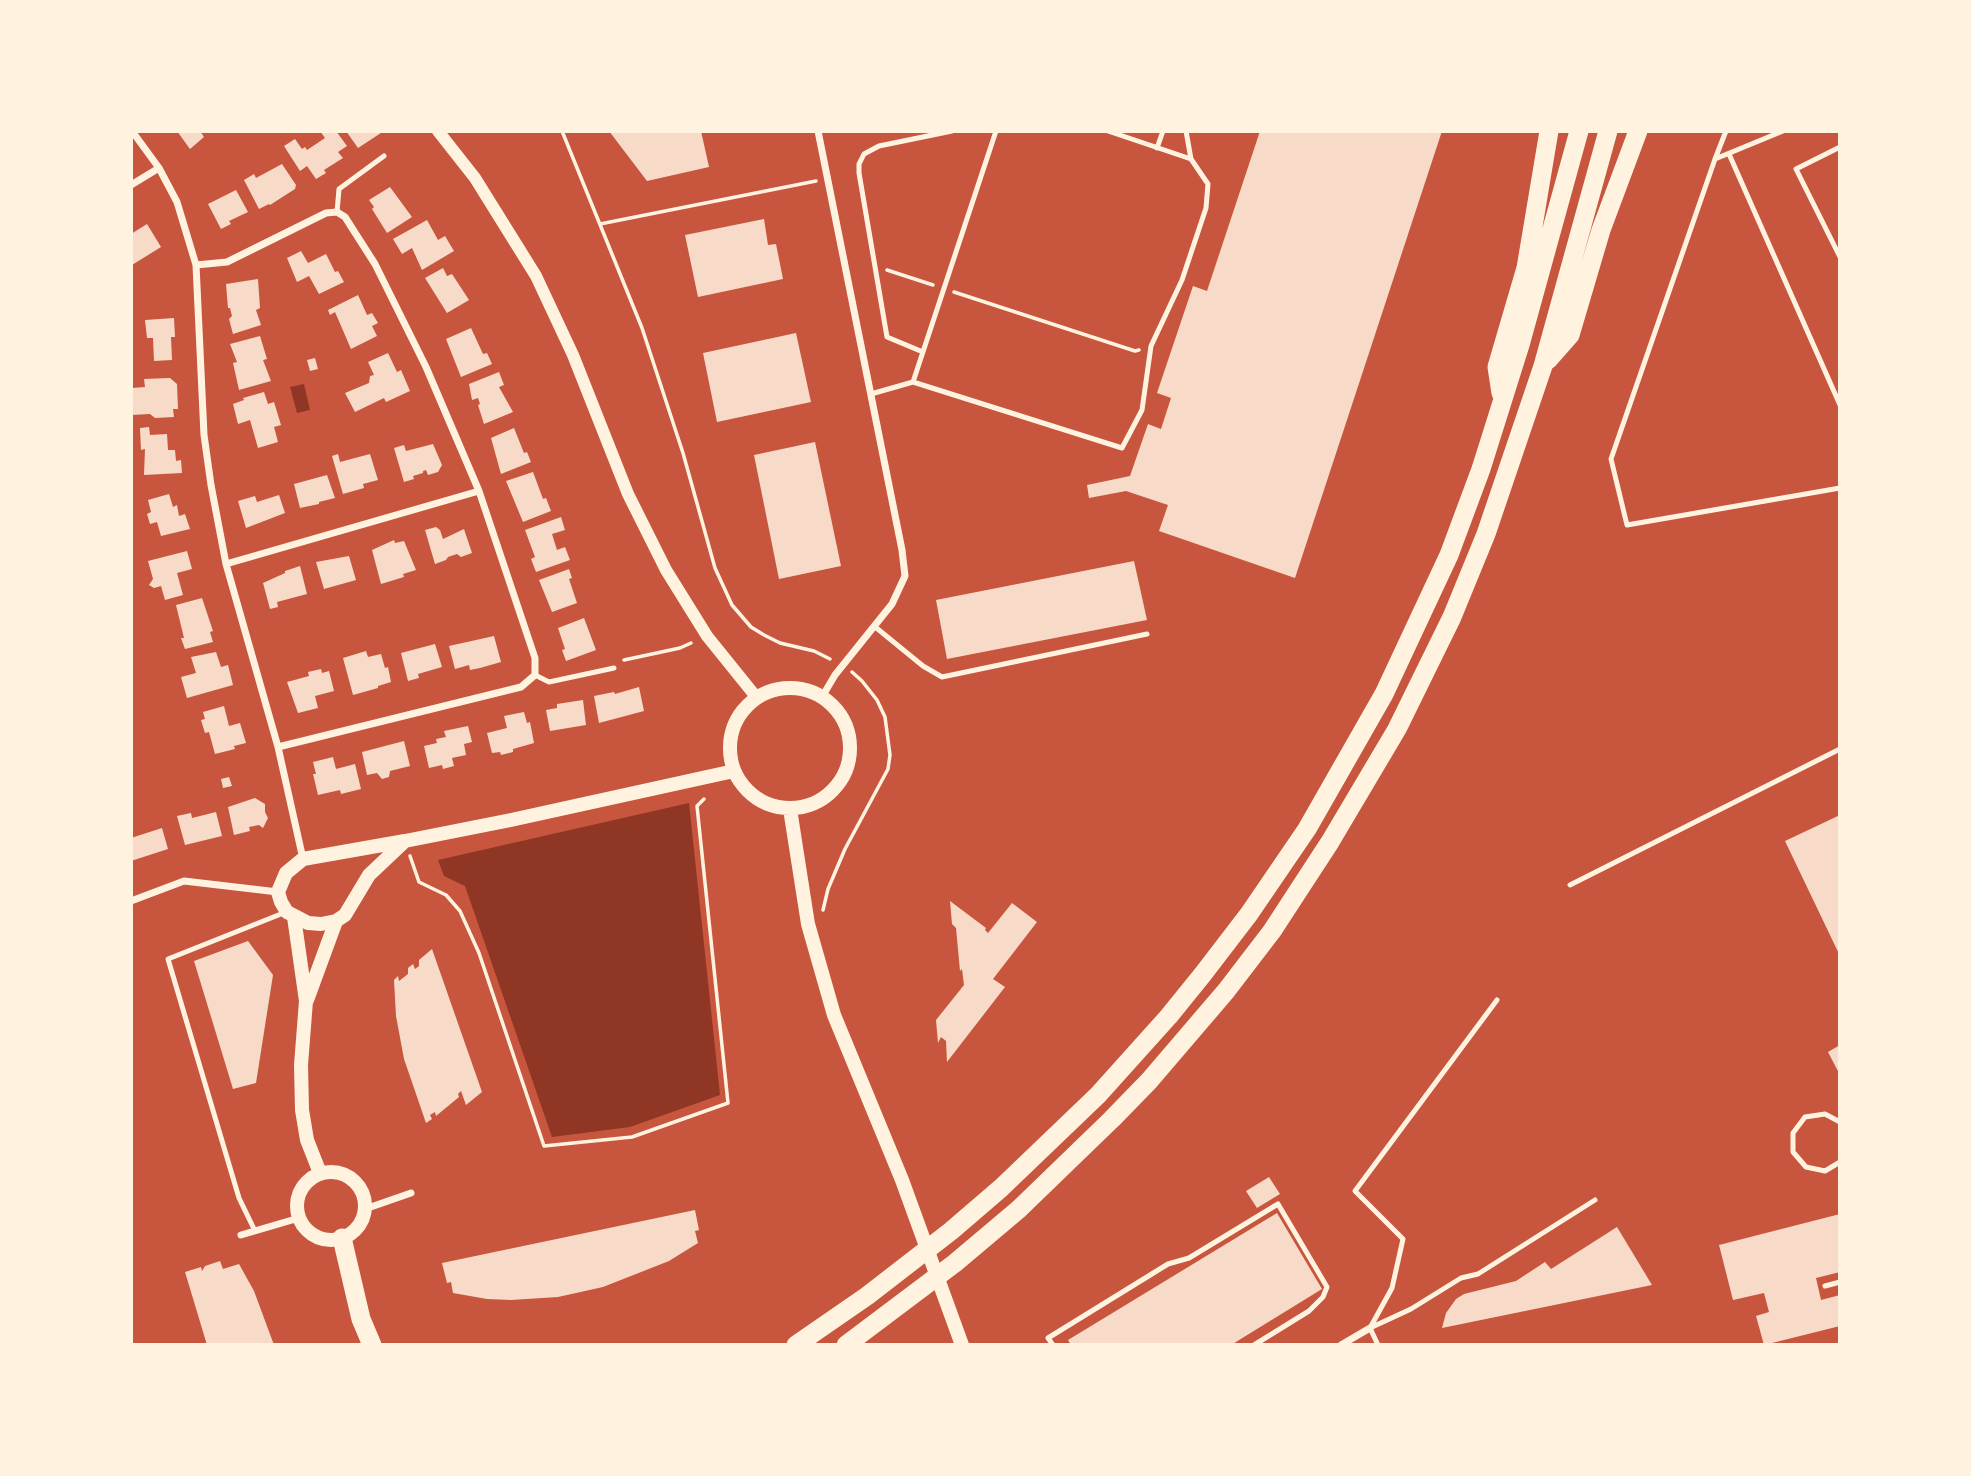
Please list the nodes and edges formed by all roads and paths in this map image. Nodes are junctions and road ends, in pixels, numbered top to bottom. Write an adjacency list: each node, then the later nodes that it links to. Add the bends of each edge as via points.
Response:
1 (132, 131): 22 (street)
2 (438, 131): 48 (street, via 475,178 536,276 628,494 666,570 708,636)
3 (562, 131): 26 (path)
4 (818, 131): 23 (street)
5 (952, 131): 29 (lane, via 879,146 864,154 859,173)
6 (996, 131): 30 (lane)
7 (1108, 131): 17 (lane)
8 (1163, 131): 17 (lane)
9 (1186, 131): 20 (lane)
10 (1549, 131): 36 (highway, via 1526,268 1497,368)
11 (1579, 131): 36 (highway)
12 (1608, 131): 33 (highway)
13 (1638, 131): 33 (highway, via 1601,230 1570,335)
14 (1726, 131): 21 (lane)
15 (1783, 131): 18 (lane)
16 (1840, 147): 27 (lane, via 1796,169)
17 (1157, 148): 20 (lane)
18 (1728, 154): 21 (lane); 37 (lane)
19 (384, 156): 25 (lane, via 339,189)
20 (1191, 159): 31 (lane, via 1208,184 1206,208 1182,280)
21 (1715, 159): 38 (lane, via 1611,459 1627,525)
22 (159, 168): 24 (street); 28 (street, via 177,202)
23 (828, 179): 26 (path); 35 (street)
24 (131, 185)
25 (337, 212): 28 (street, via 227,262); 39 (street, via 345,217 375,264 426,366)
26 (600, 224): 44 (path, via 642,328 715,568 732,605 764,635 814,651)
27 (1840, 257)
28 (196, 265): 40 (street, via 204,435)
29 (875, 266): 30 (path); 32 (lane, via 887,337)
30 (945, 289): 31 (path, via 1135,352); 32 (lane)
31 (1151, 346): 34 (lane, via 1142,410 1122,448)
32 (923, 352): 34 (lane)
33 (1543, 366): 80 (highway, via 1486,534 1439,645 1373,772 1272,931 1149,1081 1080,1152 955,1264)
34 (913, 382): 35 (lane)
35 (871, 394): 41 (street, via 905,576)
36 (1502, 400): 79 (highway, via 1449,555 1384,695 1307,829 1249,914 1134,1056 1032,1160 895,1275)
37 (1840, 405)
38 (1840, 488)
39 (479, 491): 40 (street); 46 (street, via 535,658)
40 (226, 564): 49 (street)
41 (874, 626): 42 (lane, via 942,677); 44 (street)
42 (1147, 634)
43 (691, 643): 45 (path, via 622,660)
44 (842, 666): 47 (street); 60 (path, via 877,700 885,717 890,755 888,769 828,889)
45 (614, 668): 46 (lane, via 549,682)
46 (534, 675): 49 (street, via 522,687)
47 (822, 697): 48 (main road, via 789,688); 53 (main road, via 839,712 848,732 848,765 831,793 812,805)
48 (757, 698): 51 (main road, via 732,730 729,750)
49 (278, 747): 55 (street)
50 (1840, 749): 56 (lane)
51 (734, 771): 53 (main road, via 756,798); 54 (main road)
52 (704, 799): 54 (path, via 697,806 728,1104 632,1137 544,1146 479,953 460,911 446,895 419,882)
53 (790, 809): 81 (main road, via 808,924 834,1015 902,1180)
54 (405, 841): 55 (main road); 61 (main road, via 369,875 345,915)
55 (303, 859): 57 (main road, via 286,873)
56 (1570, 885)
57 (278, 892): 58 (street, via 184,881); 59 (main road)
58 (131, 901)
59 (290, 914): 61 (main road, via 308,923); 63 (main road); 71 (lane, via 167,959 239,1198)
60 (825, 920)
61 (336, 921): 63 (main road)
62 (1497, 1000): 76 (lane, via 1354,1191 1404,1239 1392,1288)
63 (306, 1001): 66 (main road, via 302,1110)
64 (1840, 1122): 65 (lane, via 1825,1114 1805,1117 1793,1133 1793,1152 1806,1167 1825,1171)
65 (1840, 1162)
66 (320, 1173): 69 (main road, via 331,1171 352,1179 360,1187); 70 (main road, via 310,1178 298,1196)
67 (411, 1193): 69 (street)
68 (1595, 1200): 76 (lane, via 1478,1274 1461,1278)
69 (365, 1209): 73 (main road, via 358,1227)
70 (299, 1218): 71 (street); 73 (main road, via 321,1239)
71 (255, 1231): 72 (street)
72 (241, 1235)
73 (342, 1238): 78 (highway, via 361,1320)
74 (1840, 1282): 75 (lane)
75 (1825, 1286)
76 (1370, 1328): 83 (street); 84 (lane)
77 (1256, 1344): 82 (lane, via 1308,1311 1327,1287 1278,1204 1189,1258 1168,1264 1048,1338)
78 (372, 1345)
79 (796, 1345)
80 (846, 1345)
81 (962, 1345)
82 (1053, 1345)
83 (1341, 1345)
84 (1378, 1345)

